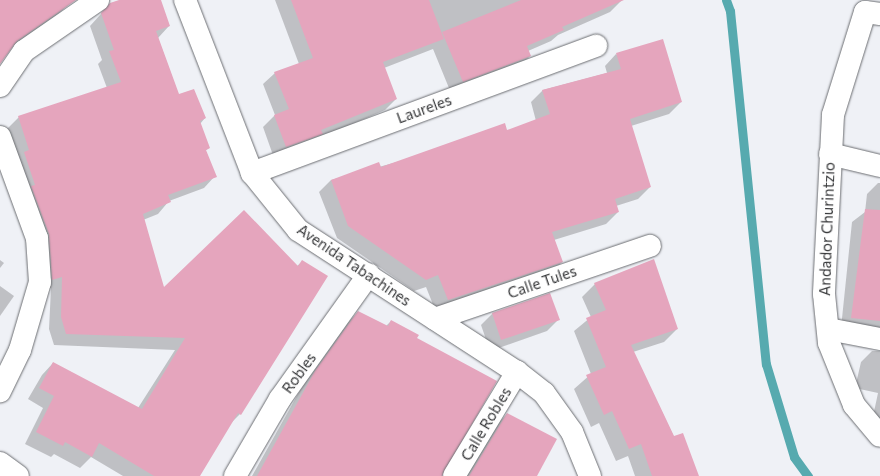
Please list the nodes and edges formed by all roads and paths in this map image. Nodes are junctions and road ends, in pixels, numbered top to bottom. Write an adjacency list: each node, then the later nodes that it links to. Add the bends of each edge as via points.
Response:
1 (98, 0): 5 (street, via 24,51)
2 (188, 1): 9 (street, Avenida Tabachines)
3 (873, 13): 7 (street, Andador Churintzio, via 833,115)
4 (596, 46): 9 (street, Laureles)
5 (0, 86)
6 (0, 137): 16 (street, via 37,238 40,282 20,350)
7 (830, 154): 8 (street); 13 (street, Andador Churintzio, via 824,294)
8 (880, 166)
9 (252, 173): 11 (street, Avenida Tabachines, via 298,230)
10 (650, 246): 12 (street, Calle Tules)
11 (369, 274): 12 (street, Avenida Tabachines); 20 (street, Robles, via 280,399)
12 (435, 319): 15 (street, Avenida Tabachines)
13 (828, 329): 14 (street); 17 (street, Andador Churintzio, via 829,342 854,405)
14 (880, 339)
15 (517, 372): 21 (street, Calle Robles); 22 (street, Avenida Tabachines, via 544,393 572,432)
16 (0, 391)
17 (880, 436)
18 (0, 463): 19 (street)
19 (18, 476)
20 (235, 476)
21 (454, 476)
22 (590, 476)

